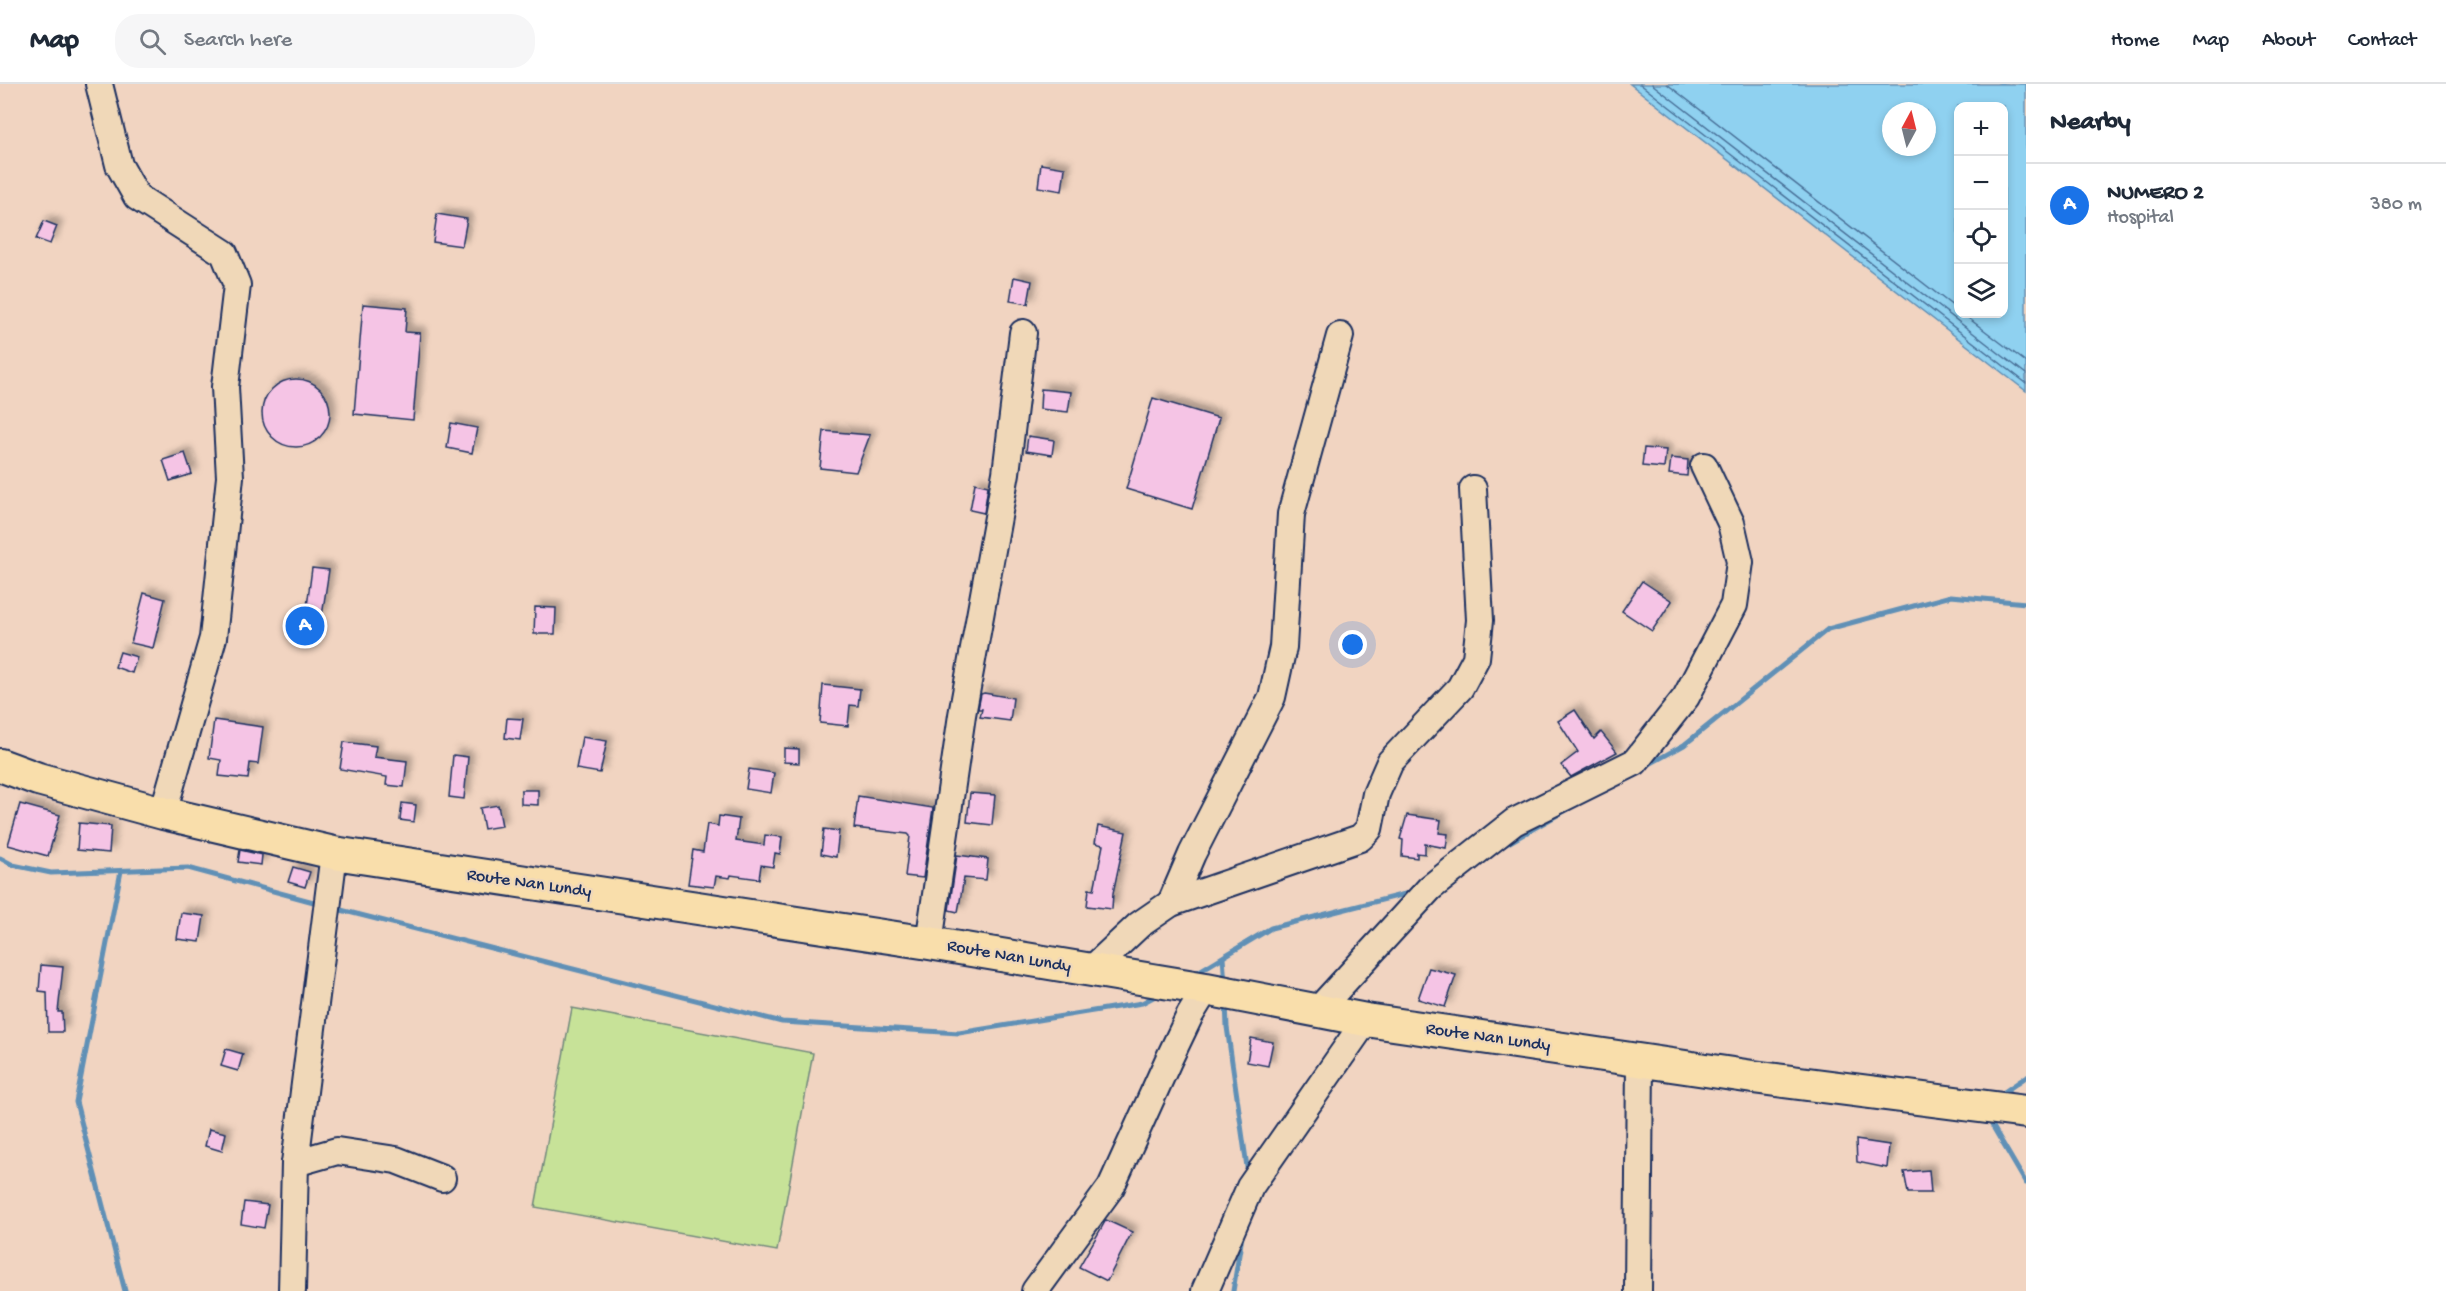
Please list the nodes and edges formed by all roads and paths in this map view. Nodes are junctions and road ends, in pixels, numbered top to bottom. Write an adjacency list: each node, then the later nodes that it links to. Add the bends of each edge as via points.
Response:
1 (99, 84): 7 (street, via 119,165 137,197 224,253 237,285 225,387 230,477 213,638)
2 (1023, 333): 10 (street, via 1006,473 962,715)
3 (1340, 336): 9 (street, via 1291,514 1283,647 1272,697)
4 (1704, 466): 13 (street, via 1731,523 1740,562 1734,605 1686,697 1635,762 1514,822 1430,888)
5 (1473, 489): 9 (street, via 1480,620 1476,658 1460,688 1390,762 1376,794 1369,829 1360,838)
6 (0, 765): 7 (main road, Route Nan Lundy)
7 (163, 813): 8 (main road, Route Nan Lundy)
8 (334, 854): 10 (main road, Route Nan Lundy); 17 (street)
9 (1171, 903): 11 (street, via 1139,925)
10 (929, 943): 11 (main road, Route Nan Lundy)
11 (1091, 970): 12 (main road, Route Nan Lundy)
12 (1206, 989): 13 (main road, Route Nan Lundy); 20 (street, via 1185,1024 1111,1187)
13 (1319, 1010): 14 (main road, Route Nan Lundy)
14 (1366, 1020): 15 (main road, Route Nan Lundy); 21 (street, via 1250,1187)
15 (1640, 1060): 16 (main road, Route Nan Lundy); 22 (street)
16 (2026, 1112)
17 (295, 1163): 18 (street, via 337,1151 396,1160); 19 (street)
18 (442, 1178)
19 (292, 1291)
20 (1035, 1291)
21 (1205, 1291)
22 (1638, 1291)

